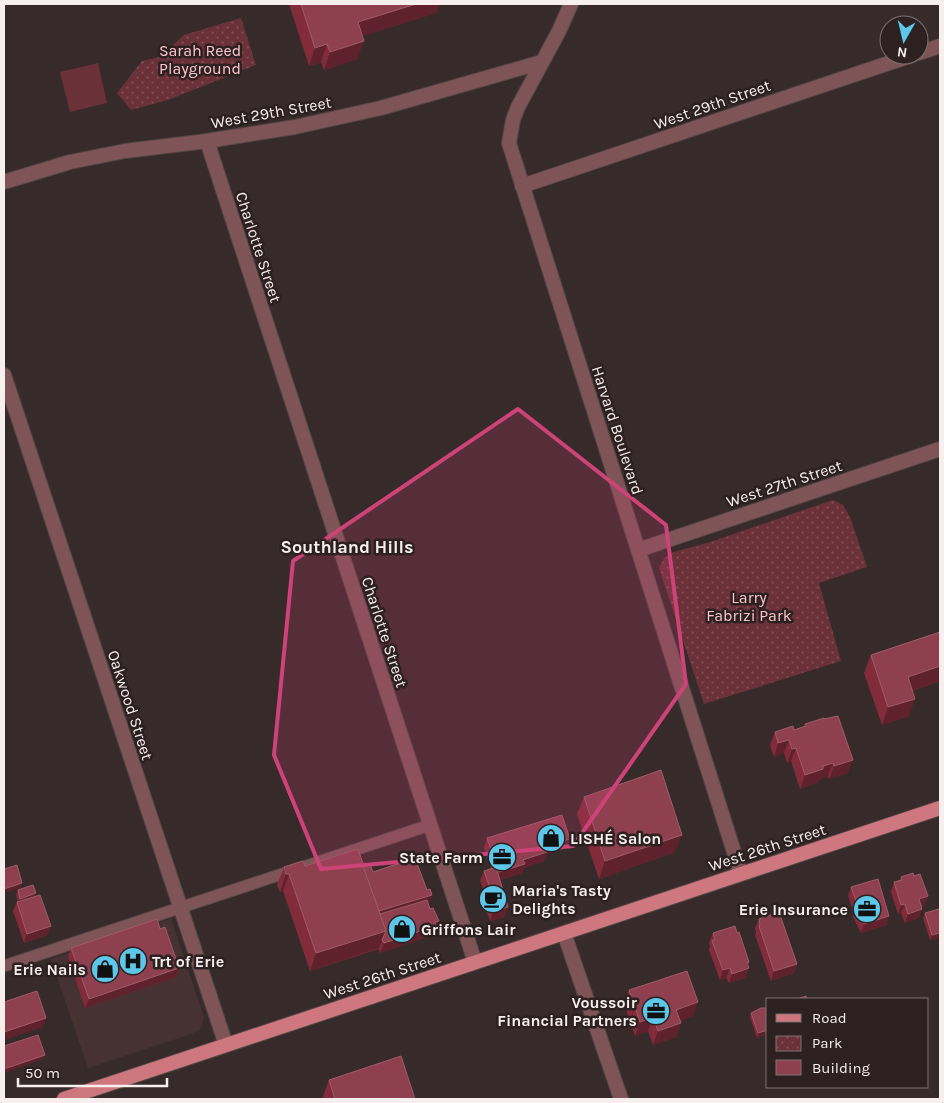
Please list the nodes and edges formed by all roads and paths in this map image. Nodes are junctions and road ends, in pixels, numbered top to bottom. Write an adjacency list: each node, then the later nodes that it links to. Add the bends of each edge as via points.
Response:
1 (570, 4): 2 (street, Harvard Boulevard)
2 (542, 62): 4 (street, West 29th Street, via 381,108); 6 (street, Harvard Boulevard, via 518,107 509,135)
3 (883, 65): 6 (street, West 29th Street)
4 (206, 142): 5 (street, West 29th Street, via 126,151 70,162); 11 (street, Charlotte Street)
5 (4, 182)
6 (522, 186): 9 (street, Harvard Boulevard)
7 (4, 375): 13 (street, Oakwood Street)
8 (940, 449): 9 (street, West 27th Street)
9 (638, 550): 12 (street, Harvard Boulevard)
10 (940, 808): 12 (main road, West 26th Street)
11 (430, 825): 13 (lane); 15 (street, Charlotte Street)
12 (742, 874): 14 (main road, West 26th Street)
13 (180, 908): 16 (lane); 17 (street, Oakwood Street)
14 (564, 933): 15 (main road, West 26th Street); 19 (street)
15 (475, 962): 17 (main road, West 26th Street)
16 (4, 966)
17 (226, 1046): 18 (main road, West 26th Street)
18 (64, 1099)
19 (621, 1099)

